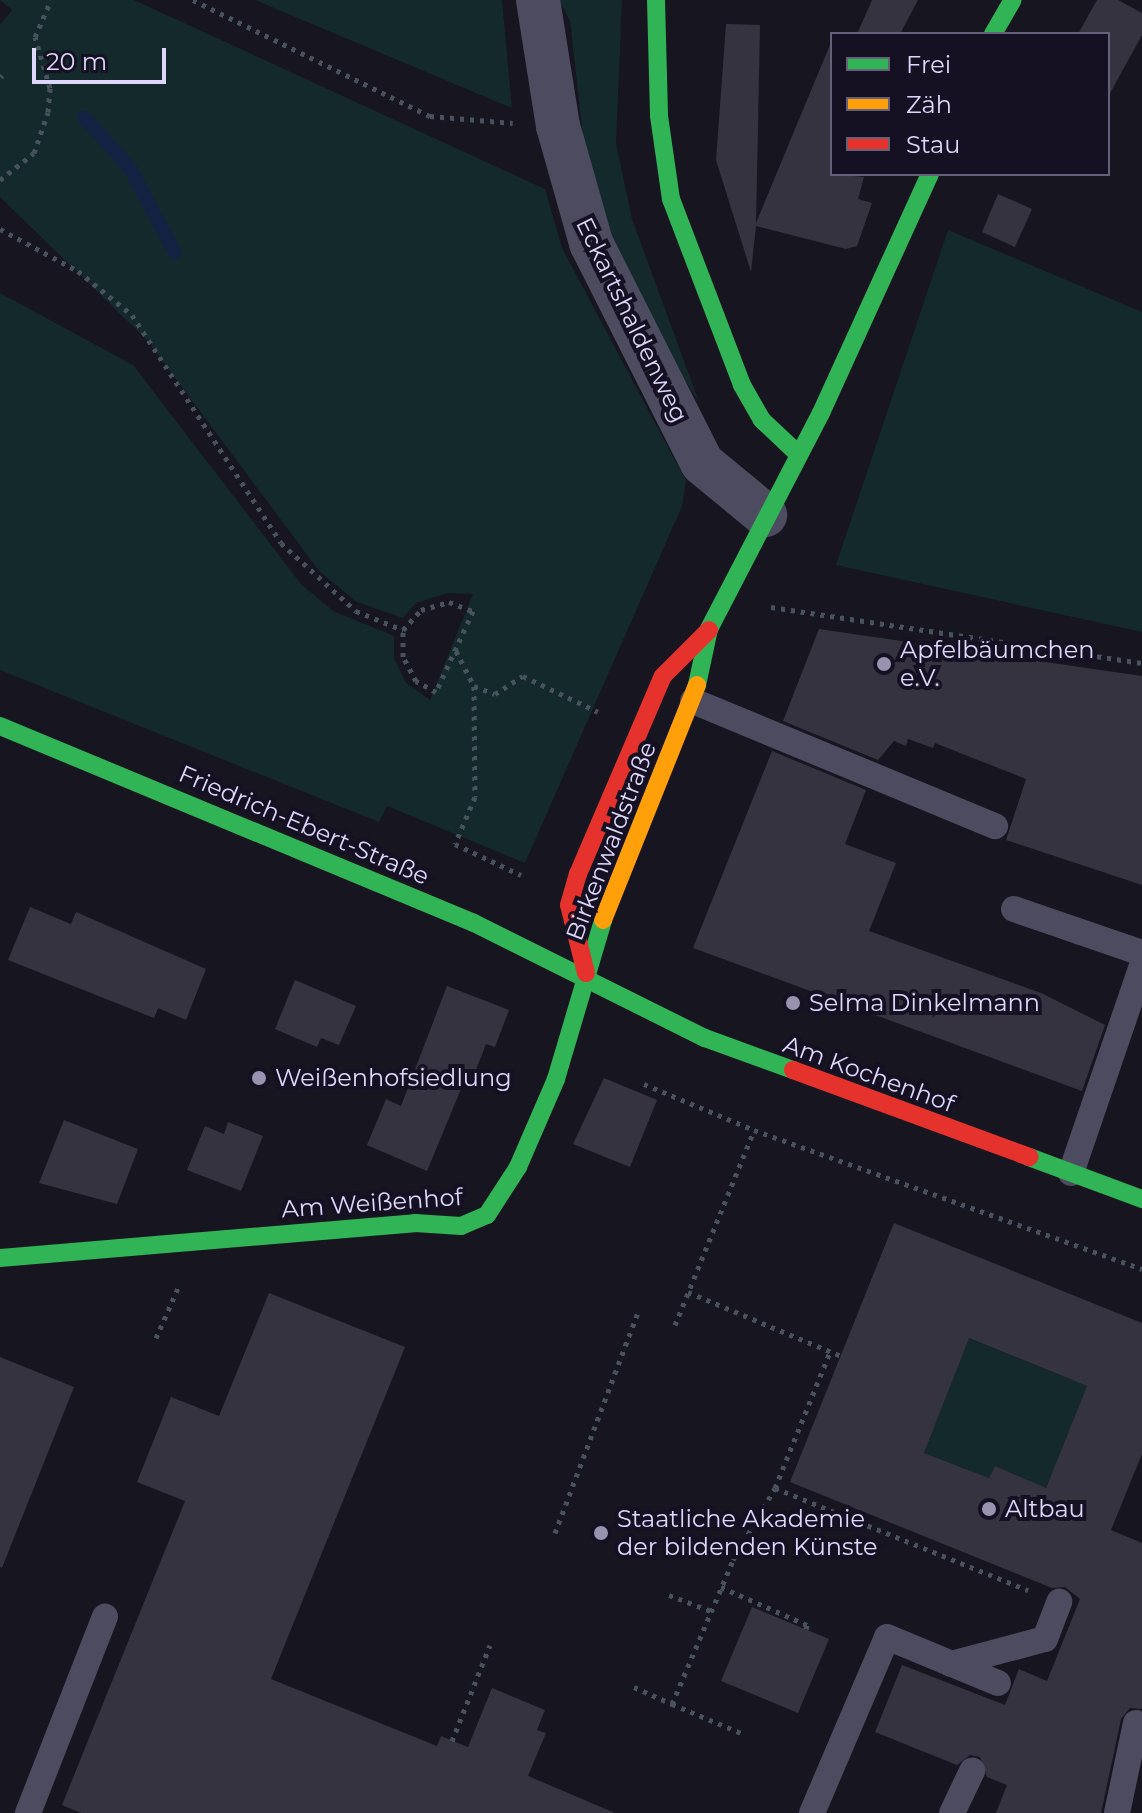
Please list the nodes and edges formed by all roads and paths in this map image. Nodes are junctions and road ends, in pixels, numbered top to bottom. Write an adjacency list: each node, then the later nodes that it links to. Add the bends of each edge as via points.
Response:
1 (51, 0): 9 (path, via 35,37 50,88 48,112 34,153)
2 (193, 0): 7 (path, via 430,116)
3 (538, 0): 7 (street, Eckartshaldenweg)
4 (656, 0): 11 (street, via 659,116 671,199 742,385 762,420)
5 (1013, 0): 6 (street)
6 (994, 32)
7 (558, 126): 12 (street, Eckartshaldenweg, via 591,243 702,463)
8 (929, 176): 11 (street, Birkenwaldstraße)
9 (0, 180)
10 (0, 229): 15 (path, via 78,271 132,315 281,543 356,611)
11 (797, 453): 12 (street, Birkenwaldstraße)
12 (765, 515): 13 (street, Birkenwaldstraße)
13 (722, 600): 14 (street, Birkenwaldstraße); 17 (path)
14 (709, 629): 19 (street, Birkenwaldstraße); 27 (street, Birkenwaldstraße, via 663,676 578,874 569,905)
15 (403, 630): 16 (path, via 403,657 416,681 436,692); 16 (path, via 421,610 449,602 473,611)
16 (456, 650): 18 (path)
17 (1142, 663)
18 (474, 686): 20 (path, via 495,694 523,676); 23 (path, via 475,797 455,844)
19 (693, 701): 22 (lane); 27 (street, Birkenwaldstraße, via 615,889)
20 (597, 711)
21 (0, 726): 27 (street, Friedrich-Ebert-Straße, via 340,864)
22 (995, 826)
23 (521, 875)
24 (1014, 909): 25 (lane)
25 (1142, 953)
26 (1142, 966): 30 (lane)
27 (587, 976): 30 (street, Am Kochenhof, via 705,1038); 32 (street, Am Weißenhof, via 556,1079 518,1167 487,1215 461,1226 415,1223)
28 (644, 1084): 29 (path)
29 (754, 1130): 33 (path); 34 (path)
30 (1071, 1173): 31 (street, Am Kochenhof)
31 (1142, 1199)
32 (0, 1258)
33 (1142, 1269)
34 (688, 1292): 36 (path); 37 (path)
35 (639, 1310): 40 (path)
36 (675, 1325)
37 (830, 1352): 38 (path); 39 (path)
38 (841, 1356)
39 (775, 1488): 41 (path); 43 (path)
40 (555, 1533)
41 (721, 1587): 44 (path); 46 (path, via 807,1625)
42 (669, 1595): 44 (path)
43 (1059, 1602): 48 (lane, via 1045,1639)
44 (711, 1611): 51 (path)
45 (105, 1617): 56 (lane)
46 (806, 1630)
47 (490, 1645): 54 (path)
48 (951, 1664): 49 (lane); 57 (lane, via 887,1637)
49 (998, 1683)
50 (634, 1687): 51 (path)
51 (672, 1704): 53 (path)
52 (1136, 1723): 59 (lane)
53 (741, 1733)
54 (452, 1741)
55 (972, 1771): 58 (lane)
56 (28, 1813)
57 (812, 1813)
58 (952, 1813)
59 (1117, 1813)

